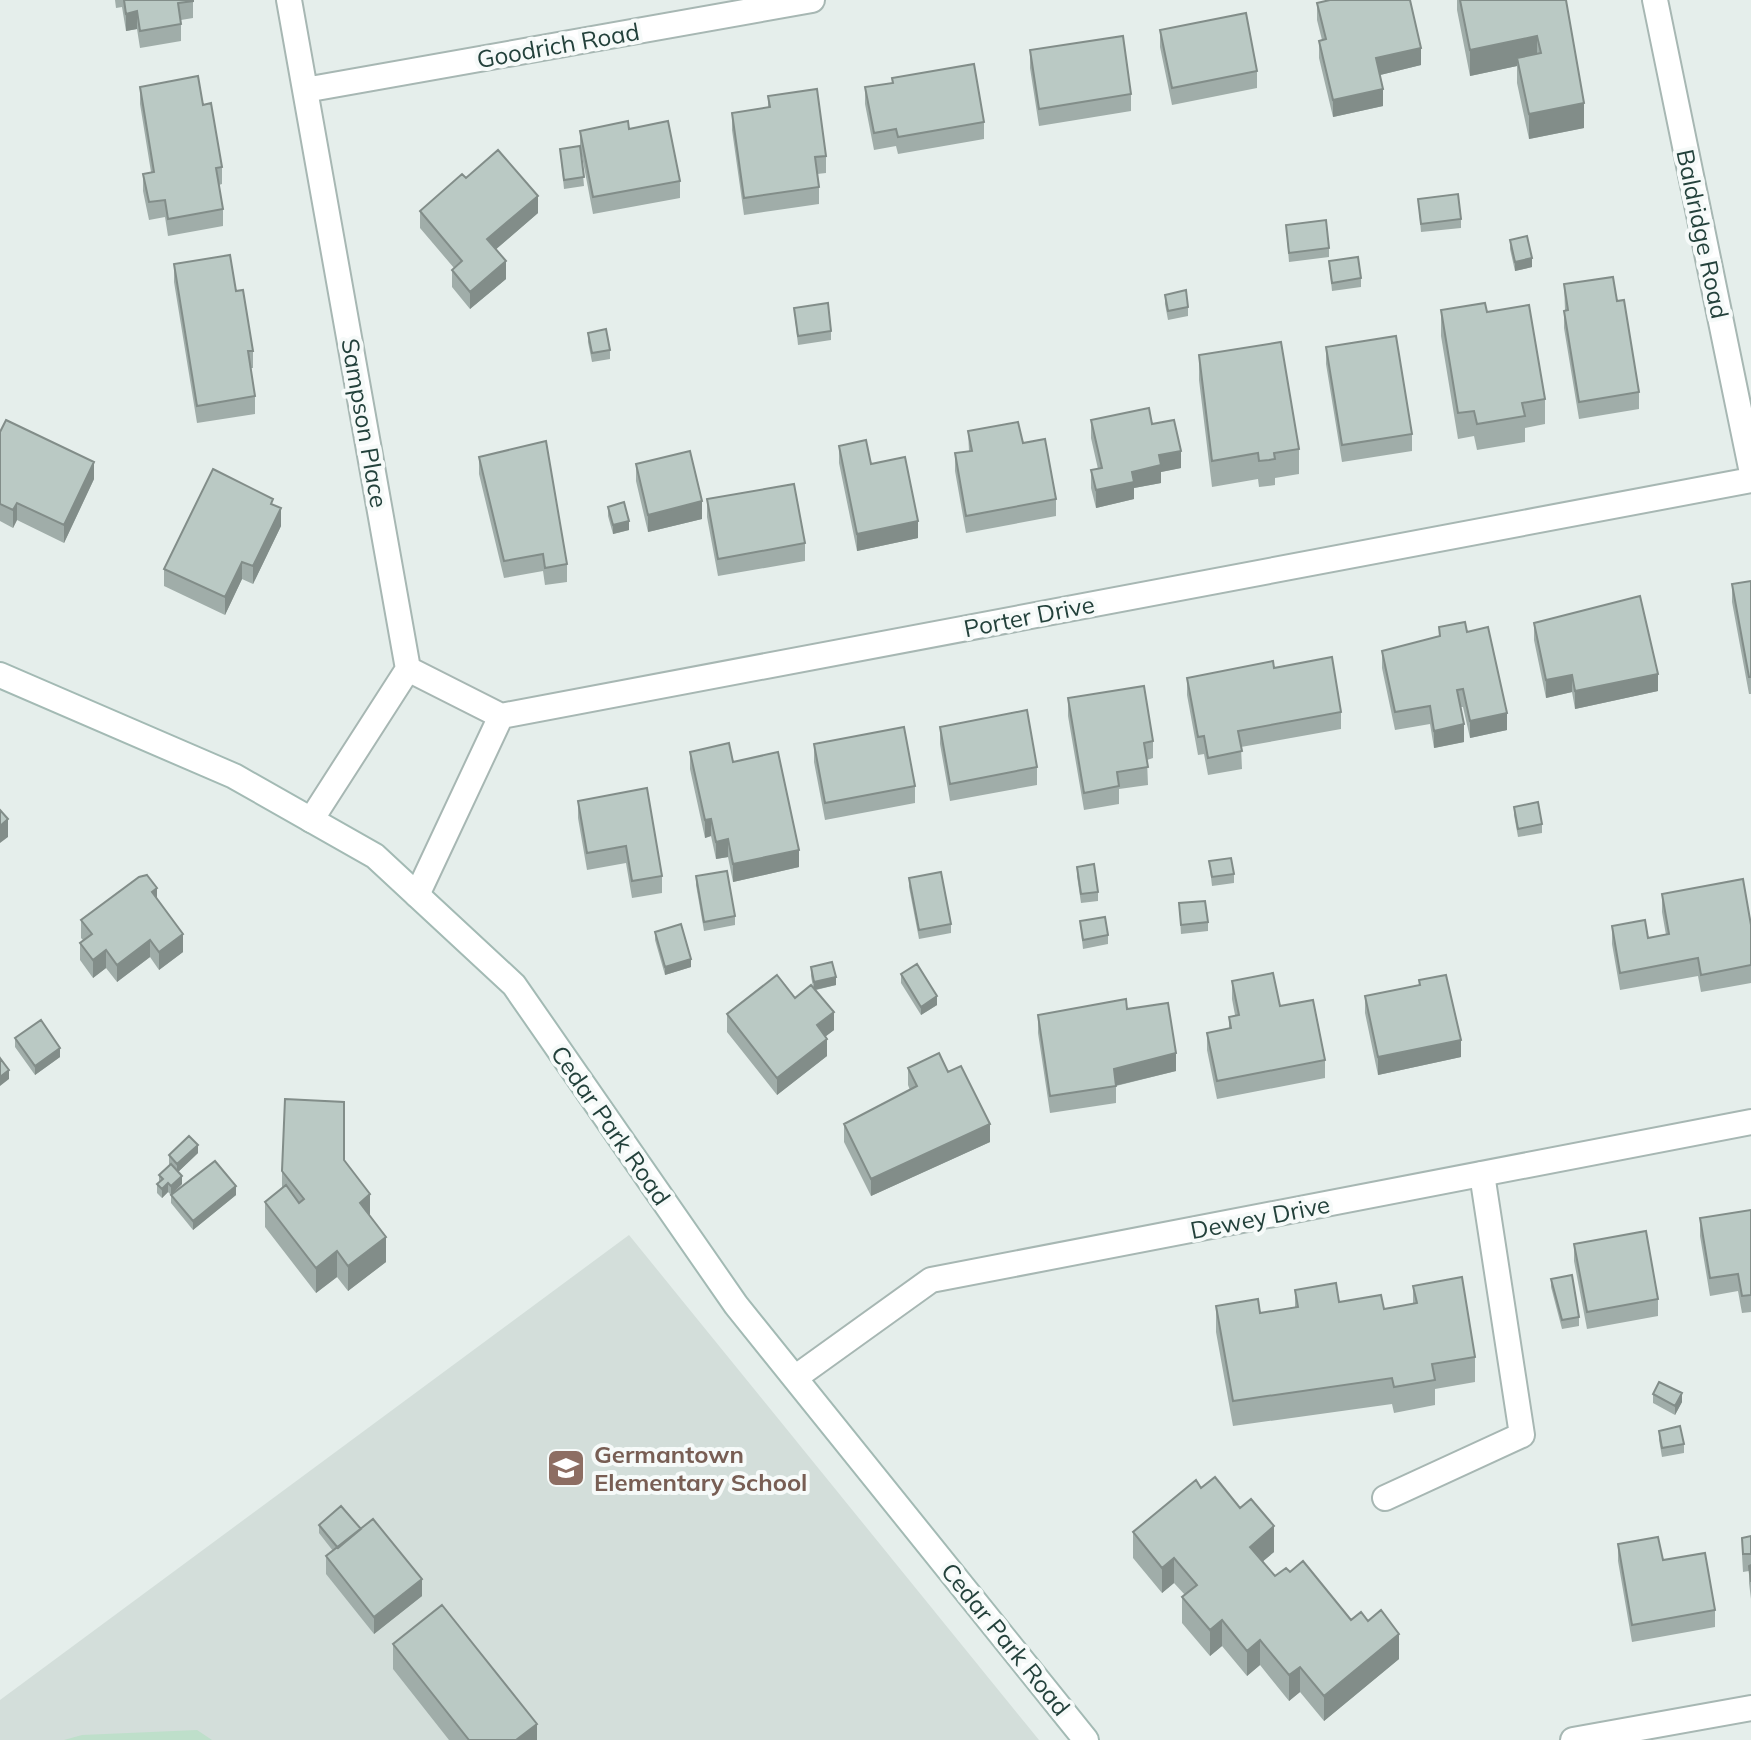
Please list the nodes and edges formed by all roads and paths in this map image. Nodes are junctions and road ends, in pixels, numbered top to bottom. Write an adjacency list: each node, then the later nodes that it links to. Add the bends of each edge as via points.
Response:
1 (289, 0): 4 (street, Sampson Place)
2 (812, 0): 4 (street, Goodrich Road)
3 (1655, 0): 5 (street, Baldridge Road)
4 (305, 90): 7 (street, Sampson Place)
5 (1751, 468)
6 (1751, 480): 9 (street, Porter Drive)
7 (408, 669): 9 (street); 10 (street)
8 (0, 675): 10 (street, Cedar Park Road, via 234,776)
9 (501, 716): 11 (street)
10 (311, 820): 11 (street, Cedar Park Road, via 375,856)
11 (417, 895): 14 (street, Cedar Park Road, via 514,985 736,1305)
12 (1751, 1122): 13 (street, Dewey Drive)
13 (1482, 1174): 14 (street, Dewey Drive, via 931,1280); 15 (street, via 1522,1435)
14 (796, 1377): 17 (street, Cedar Park Road)
15 (1385, 1498)
16 (1751, 1708): 18 (street)
17 (1086, 1740)
18 (1573, 1740)

